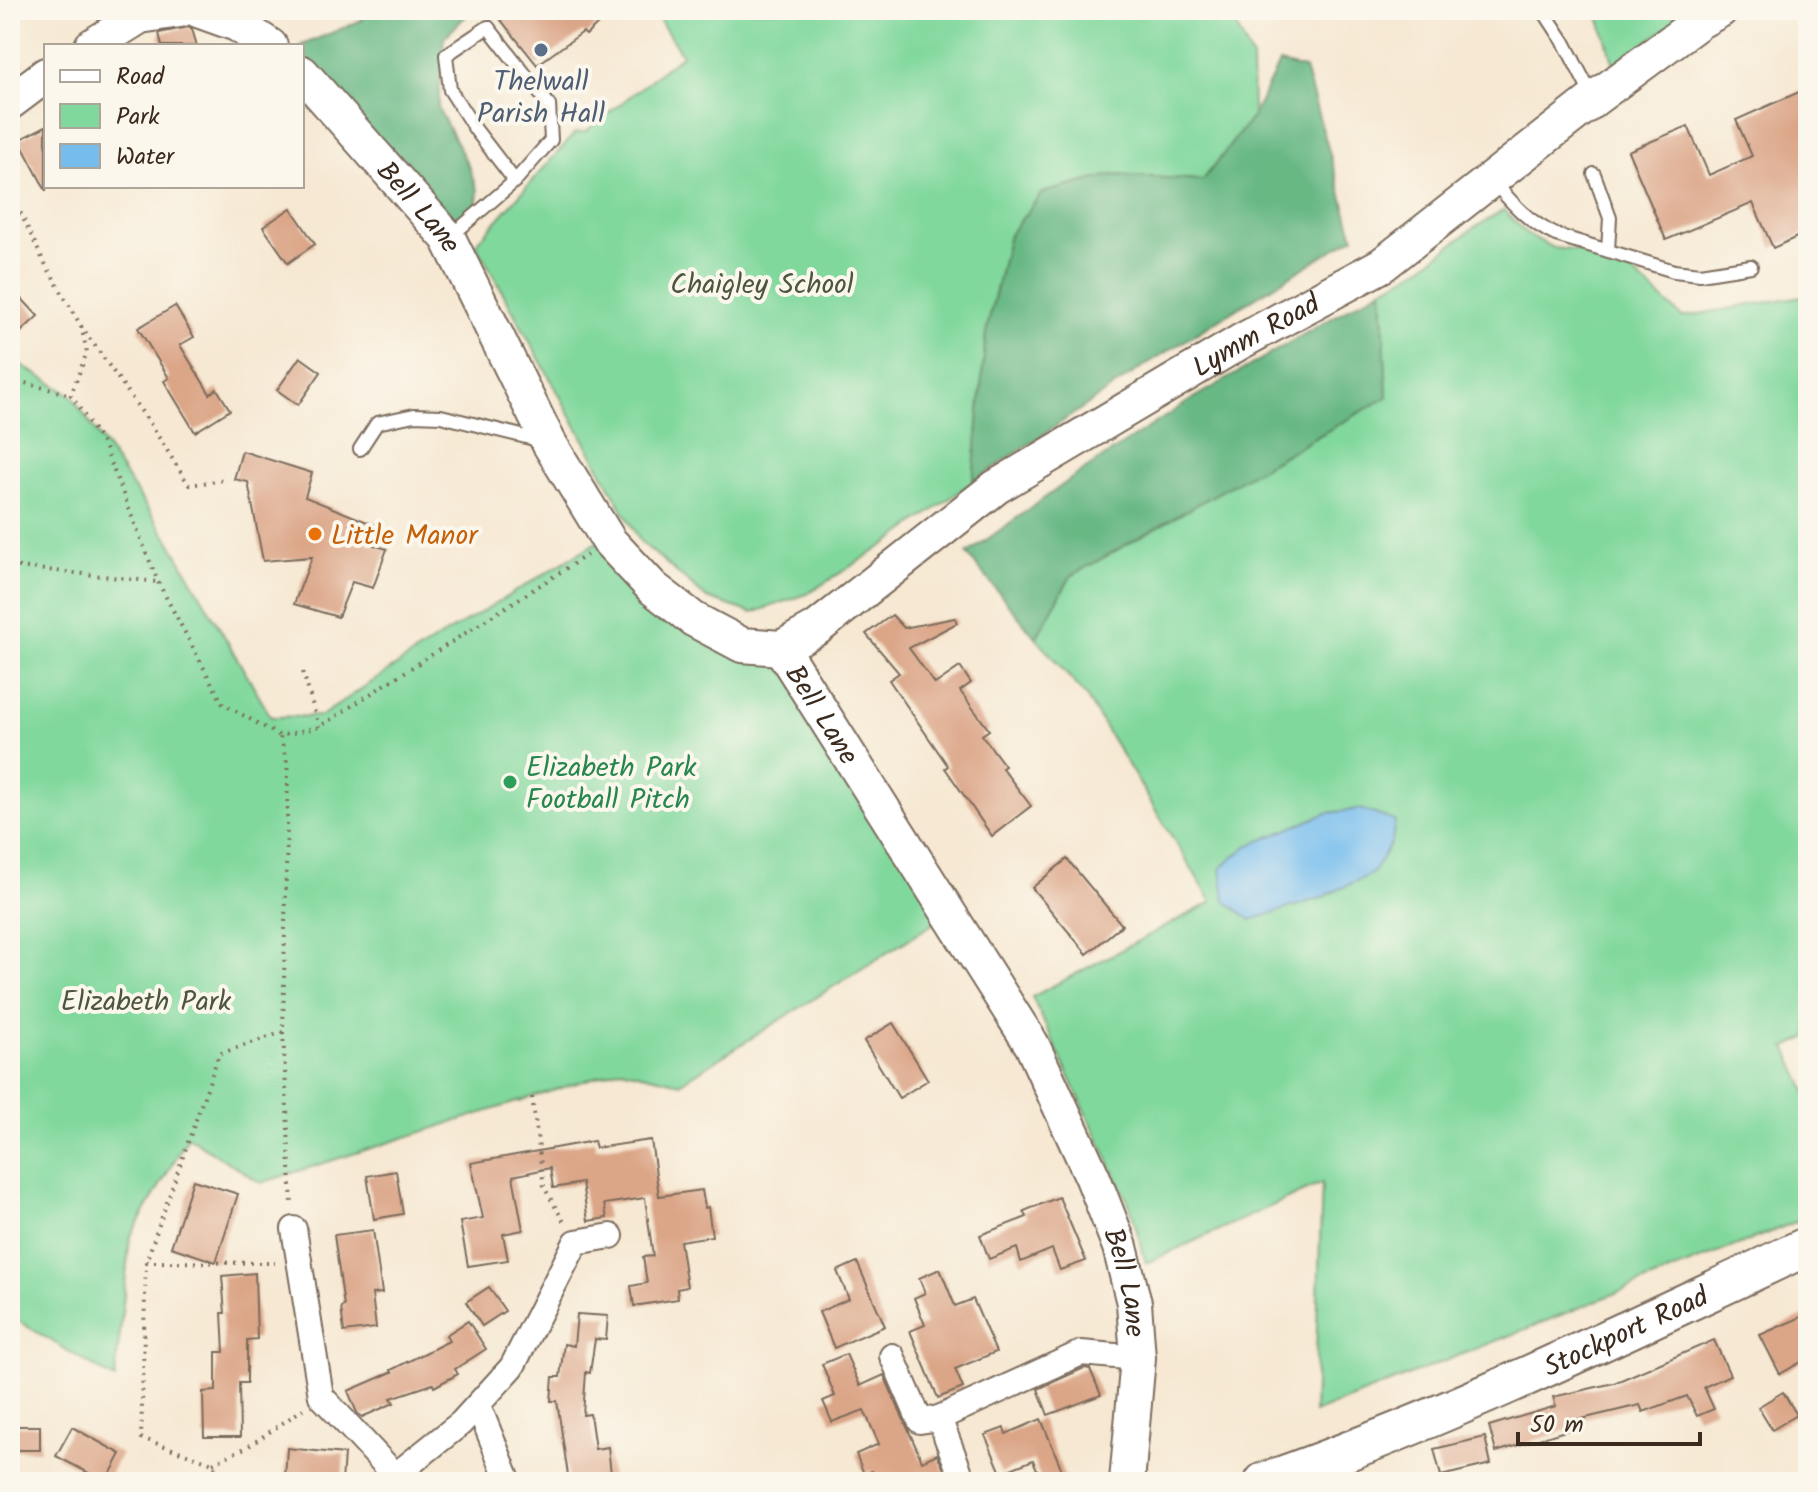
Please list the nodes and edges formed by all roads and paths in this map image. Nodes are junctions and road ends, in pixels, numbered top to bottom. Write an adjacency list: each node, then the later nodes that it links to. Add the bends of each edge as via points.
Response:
1 (180, 10): 5 (main road)
2 (198, 10): 7 (main road, via 237,24)
3 (1543, 10): 10 (lane)
4 (1720, 10): 10 (main road, Lymm Road)
5 (139, 13): 6 (main road)
6 (95, 44)
7 (267, 44)
8 (304, 75): 16 (main road, Bell Lane)
9 (44, 76): 11 (main road)
10 (1594, 99): 13 (main road, Lymm Road)
11 (10, 102)
12 (1594, 174): 17 (lane, via 1610,218)
13 (1491, 179): 17 (lane, via 1521,214 1540,227); 28 (main road, Lymm Road, via 1382,265 1240,342 996,487 817,628)
14 (515, 181): 14 (lane, via 551,140 549,105 488,27 446,55 450,90); 16 (lane)
15 (10, 191): 19 (path)
16 (448, 238): 22 (main road, Bell Lane)
17 (1608, 250): 18 (lane, via 1700,274)
18 (1751, 266)
19 (81, 326): 21 (path, via 87,352); 24 (path, via 189,485)
20 (10, 379): 21 (path)
21 (71, 395): 27 (path, via 104,446)
22 (549, 443): 23 (lane, via 441,416 414,415 377,423); 25 (main road, Bell Lane)
23 (360, 449)
24 (224, 480)
25 (609, 541): 28 (main road, Bell Lane, via 653,588 693,619 742,645); 30 (path)
26 (10, 566): 27 (path)
27 (158, 582): 31 (path, via 223,704)
28 (781, 648): 41 (main road, Bell Lane, via 1032,1045 1120,1247 1134,1303)
29 (303, 672): 30 (path)
30 (319, 727): 31 (path)
31 (280, 736): 32 (path, via 288,766)
32 (283, 1032): 34 (path); 38 (path, via 219,1054)
33 (532, 1097): 36 (path, via 544,1187)
34 (294, 1229): 39 (street)
35 (611, 1236): 36 (street)
36 (576, 1242): 43 (street, via 512,1367)
37 (1808, 1246): 51 (main road, Stockport Road, via 1464,1405)
38 (146, 1262): 39 (path); 45 (path, via 141,1438)
39 (300, 1263): 42 (street)
40 (892, 1356): 44 (street, via 920,1421)
41 (1138, 1358): 44 (street, via 1081,1353); 50 (main road, Bell Lane)
42 (321, 1396): 45 (path, via 249,1446); 47 (street)
43 (478, 1405): 47 (street); 49 (street)
44 (939, 1418): 46 (street)
45 (213, 1463): 48 (path)
46 (959, 1470)
47 (390, 1478)
48 (223, 1482)
49 (509, 1482)
50 (1127, 1482)
51 (1264, 1482)

